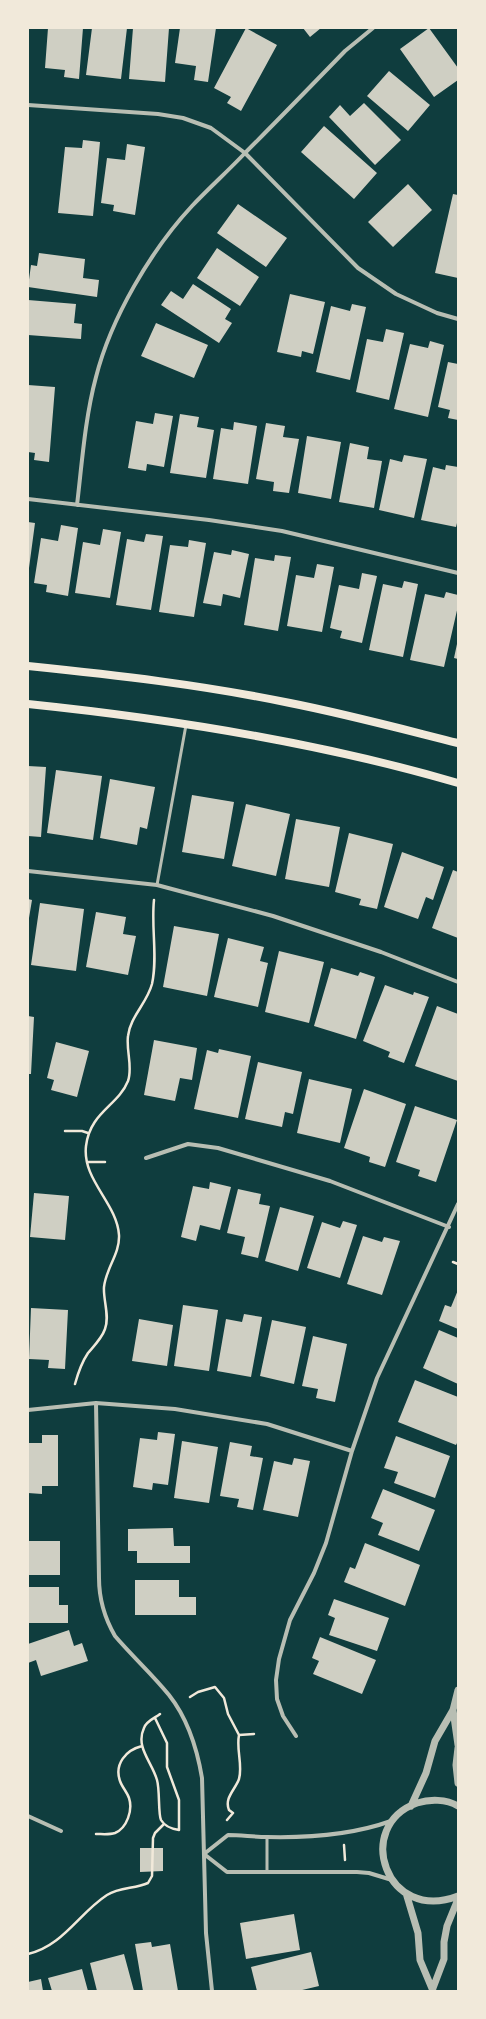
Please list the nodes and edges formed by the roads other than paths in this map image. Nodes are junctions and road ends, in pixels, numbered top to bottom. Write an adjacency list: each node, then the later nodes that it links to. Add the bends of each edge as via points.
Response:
1 (373, 28): 3 (street, via 345,51)
2 (28, 105): 3 (street, via 183,118 211,128)
3 (245, 153): 4 (street, via 358,268 396,294 436,313); 6 (street, via 166,237 147,264 129,297 96,376 88,416)
4 (458, 319)
5 (28, 499): 6 (street)
6 (77, 506): 7 (street, via 209,520 282,531)
7 (458, 573)
8 (28, 666): 11 (main road, via 105,674 227,692 347,715)
9 (28, 704): 10 (main road)
10 (186, 724): 12 (main road, via 273,738 389,764); 14 (lane)
11 (458, 743)
12 (458, 783)
13 (28, 871): 14 (street)
14 (157, 885): 15 (street, via 274,916 381,952)
15 (458, 982)
16 (146, 1158): 18 (street, via 188,1144 218,1148 330,1181)
17 (458, 1204): 18 (street)
18 (449, 1227): 21 (street, via 378,1378)
19 (96, 1402): 20 (street); 21 (street, via 175,1409 267,1424); 34 (street, via 98,1578 101,1602 115,1636 170,1696 191,1732 202,1778)
20 (28, 1410)
21 (352, 1452): 24 (street, via 326,1543 290,1620 279,1659 277,1698 283,1716)
22 (458, 1690): 23 (street)
23 (453, 1710): 25 (street); 28 (street, via 435,1741 426,1773)
24 (296, 1736)
25 (458, 1745)
26 (458, 1748): 27 (street)
27 (458, 1783)
28 (411, 1806): 29 (street, via 433,1800); 31 (street)
29 (458, 1806)
30 (28, 1816): 32 (street)
31 (393, 1821): 33 (street, via 356,1832); 36 (street, via 386,1832 383,1844 383,1857)
32 (61, 1831)
33 (267, 1837): 34 (street, via 228,1835); 35 (lane)
34 (204, 1854): 35 (street, via 227,1872); 41 (street, via 206,1933)
35 (267, 1872): 36 (street, via 357,1872)
36 (392, 1880): 37 (street)
37 (406, 1893): 38 (street, via 426,1901 437,1902); 40 (street, via 416,1927 420,1960)
38 (458, 1896)
39 (458, 1899): 40 (street, via 446,1926 444,1959)
40 (433, 1990)
41 (212, 1991)

